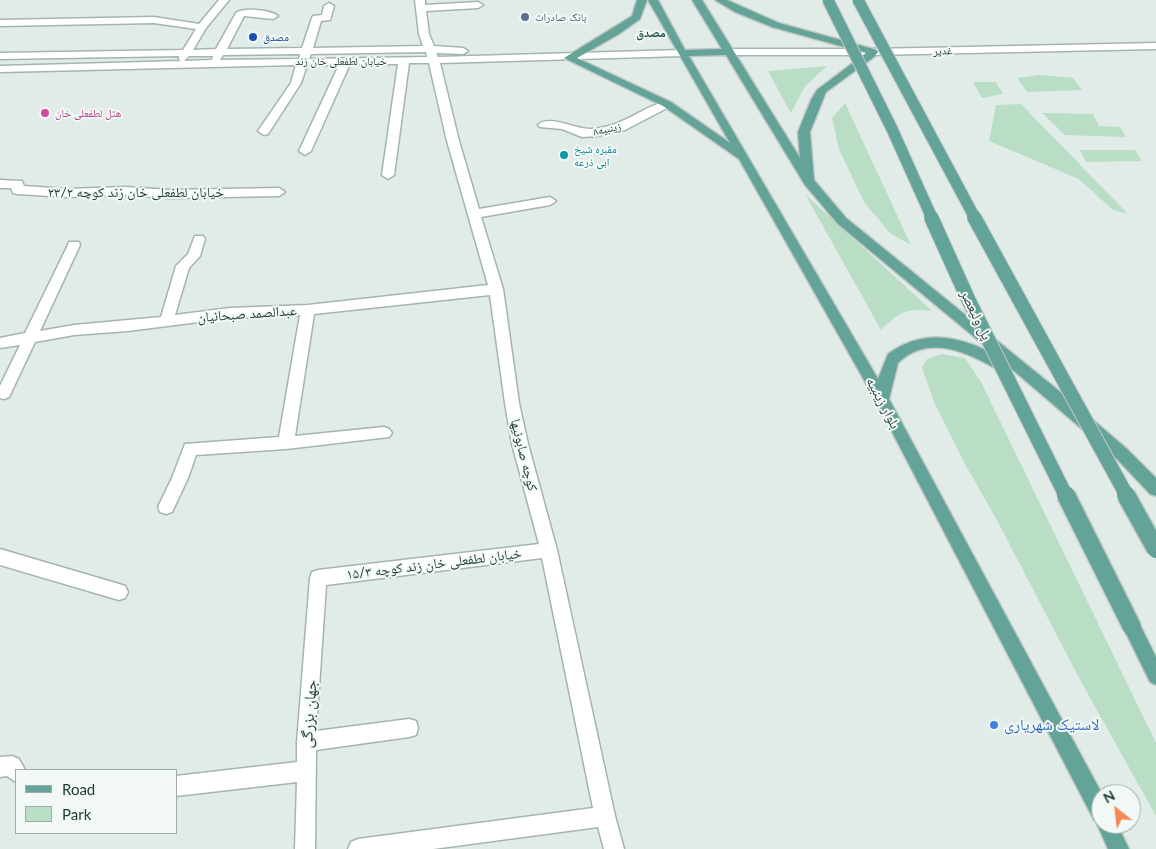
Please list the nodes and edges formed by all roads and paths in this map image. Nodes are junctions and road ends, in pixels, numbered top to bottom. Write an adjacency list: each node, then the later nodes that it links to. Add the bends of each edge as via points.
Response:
1 (224, 0): 13 (street)
2 (642, 0): 23 (main road, via 636,17)
3 (653, 0): 19 (main road, بلوار زینبیه)
4 (697, 0): 17 (main road)
5 (720, 0): 18 (main road, via 745,14 801,34)
6 (828, 0): 59 (main road, پل ولیعصر, bridge, via 892,129 968,299)
7 (858, 0): 54 (main road, bridge)
8 (420, 4): 9 (street); 20 (street, کوچه صابونیها)
9 (478, 5)
10 (328, 6): 22 (street, via 326,18 316,18)
11 (272, 16): 16 (street, via 241,13)
12 (0, 23): 13 (street, via 154,20)
13 (202, 27): 15 (street)
14 (1156, 46): 18 (street, غدیر)
15 (187, 52): 16 (street); 21 (street); 27 (street)
16 (220, 52): 22 (street); 26 (street)
17 (729, 52): 18 (street, غدیر); 19 (main road); 35 (main road)
18 (873, 52): 35 (main road, via 822,90 816,100 804,132)
19 (682, 53): 23 (street, خیابان لطفعلی خان زند); 33 (main road, بلوار زینبیه)
20 (431, 55): 22 (street); 23 (street, خیابان لطفعلی خان زند); 25 (street, خیابان لطفعلی خان زند); 39 (street, کوچه صابونیها)
21 (0, 56)
22 (303, 56): 24 (street, خیابان لطفعلی خان زند); 26 (street, خیابان لطفعلی خان زند); 31 (street, via 296,83)
23 (569, 58): 29 (main road)
24 (346, 61): 25 (street, خیابان لطفعلی خان زند); 32 (street)
25 (404, 61): 34 (street)
26 (214, 62): 27 (street, خیابان لطفعلی خان زند)
27 (181, 63): 28 (street, خیابان لطفعلی خان زند)
28 (0, 69)
29 (667, 104): 30 (street, زینبیه۸, via 621,127 597,132 582,133 563,126); 33 (main road)
30 (544, 125)
31 (264, 131)
32 (305, 151)
33 (745, 159): 49 (main road, بلوار زینبیه)
34 (388, 175)
35 (809, 182): 48 (main road, via 842,220)
36 (0, 184): 37 (street, خیابان لطفعلی خان زند کوچه ۲۳/۲, via 18,184 17,190 66,193)
37 (279, 192)
38 (550, 201): 39 (street)
39 (473, 214): 42 (street, کوچه صابونیها)
40 (199, 239): 44 (street, via 194,256 183,266)
41 (74, 245): 45 (street)
42 (496, 289): 43 (street, عبدالصمد صبحانیان); 55 (street, کوچه صابونیها, via 518,436)
43 (308, 310): 44 (street, عبدالصمد صبحانیان, via 230,313); 51 (street)
44 (166, 321): 45 (street, عبدالصمد صبحانیان)
45 (30, 337): 46 (street, عبدالصمد صبحانیان); 47 (street)
46 (0, 343)
47 (4, 393)
48 (1054, 395): 49 (main road, via 973,349 936,340 915,345 894,357); 52 (main road, via 1122,454)
49 (882, 399): 66 (main road, بلوار زینبیه)
50 (384, 433): 51 (street)
51 (286, 443): 53 (street, via 190,448)
52 (1156, 489)
53 (166, 507)
54 (1156, 549)
55 (550, 550): 57 (street, خیابان لطفعلی خان زند کوچه ۱۵/۳); 67 (street, کوچه صابونیها)
56 (0, 558): 58 (street)
57 (318, 578): 61 (street, جهان بزرگی)
58 (119, 592)
59 (1156, 676)
60 (409, 728): 61 (street)
61 (306, 742): 64 (street, جهان بزرگی)
62 (0, 767): 63 (street, via 12,766)
63 (15, 770)
64 (306, 770): 65 (street); 69 (street, جهان بزرگی)
65 (178, 786)
66 (1091, 794)
67 (605, 816): 70 (street); 71 (street, کوچه صابونیها)
68 (1112, 834): 72 (main road)
69 (305, 849)
70 (358, 849)
71 (614, 849)
72 (1120, 849)

